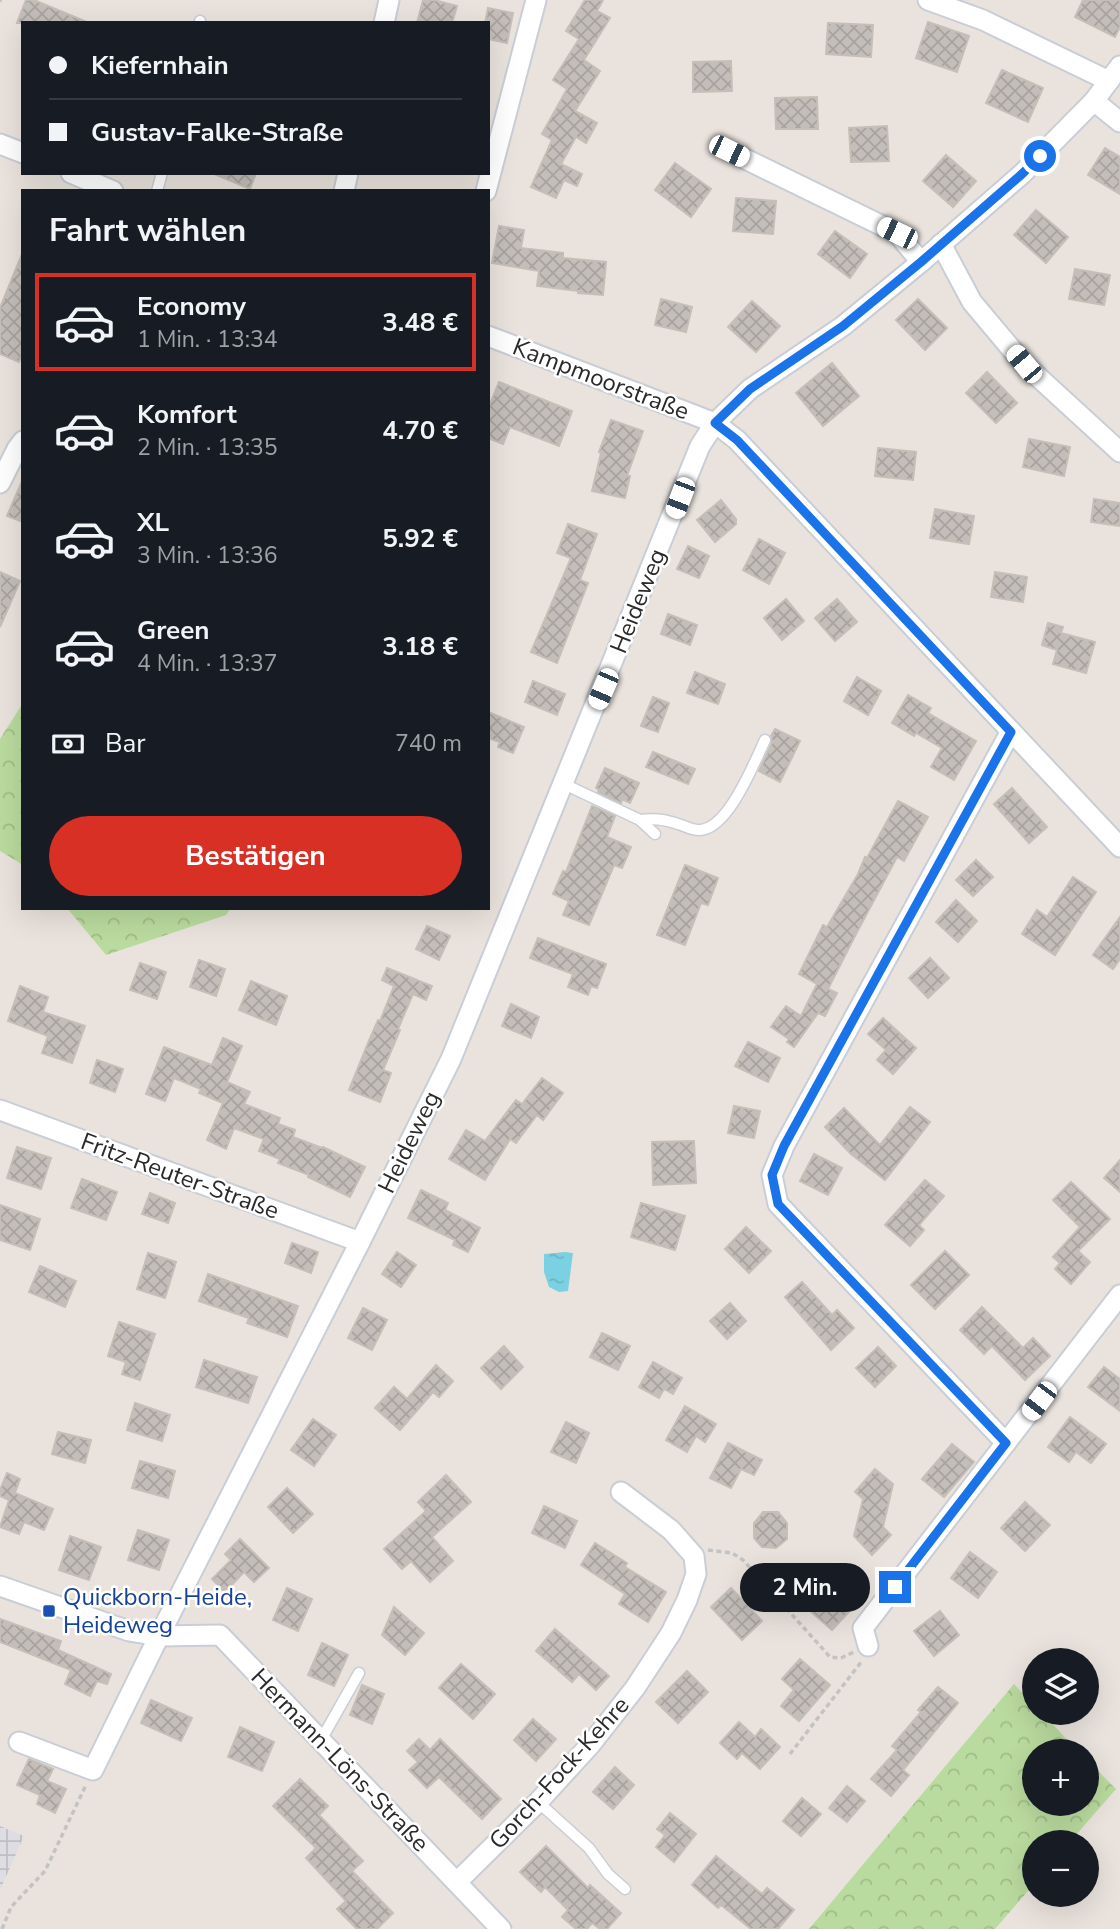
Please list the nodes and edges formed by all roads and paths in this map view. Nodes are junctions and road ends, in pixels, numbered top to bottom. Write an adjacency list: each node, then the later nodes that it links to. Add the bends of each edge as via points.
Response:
1 (389, 0): 4 (street)
2 (536, 0): 13 (street)
3 (928, 0): 5 (street)
4 (384, 21)
5 (1114, 74): 6 (street, Heideweg)
6 (1094, 101): 7 (street); 14 (street, Heideweg, via 1022,174)
7 (1120, 122)
8 (0, 144): 10 (street)
9 (729, 151): 15 (street, via 897,233)
10 (21, 152)
11 (76, 175): 12 (street)
12 (108, 189)
13 (487, 189)
14 (941, 244): 15 (street, Heideweg); 19 (street, via 971,302 1024,364)
15 (921, 262): 17 (street, Heideweg, via 843,326 750,389)
16 (490, 337): 17 (street, Kampmoorstraße)
17 (715, 423): 21 (street, Kampmoorstraße, via 737,440); 23 (street, Heideweg, via 700,446)
18 (21, 444): 20 (street)
19 (1120, 452)
20 (0, 483)
21 (1011, 732): 26 (street, Kampmoorstraße); 30 (street, via 772,1175 778,1204)
22 (765, 740): 24 (lane, via 737,799 709,828 690,829 655,818)
23 (564, 784): 24 (lane); 28 (street, Heideweg, via 451,1059)
24 (640, 820): 25 (lane)
25 (654, 834)
26 (1120, 847)
27 (0, 1110): 28 (street, Fritz-Reuter-Straße)
28 (360, 1242): 34 (street, Heideweg)
29 (1120, 1295): 30 (street)
30 (1006, 1443): 35 (street, via 863,1628)
31 (621, 1492): 32 (street, via 671,1530)
32 (694, 1556): 35 (path, via 718,1550 743,1560 830,1657 841,1658); 41 (street, Gorch-Fock-Kehre, via 696,1574 671,1633 635,1688)
33 (0, 1586): 34 (street, Hermann-Löns-Straße, via 128,1631)
34 (159, 1636): 37 (street, Hermann-Löns-Straße, via 220,1634); 40 (street, Heideweg)
35 (869, 1646): 39 (path)
36 (359, 1673): 37 (lane)
37 (321, 1740): 42 (street, Hermann-Löns-Straße)
38 (19, 1742): 40 (street)
39 (790, 1754)
40 (93, 1770): 44 (path, via 45,1871 11,1907)
41 (538, 1802): 42 (street, Gorch-Fock-Kehre); 43 (lane, via 589,1848)
42 (457, 1882): 45 (street, Hermann-Löns-Straße)
43 (625, 1889)
44 (2, 1929)
45 (501, 1929)

